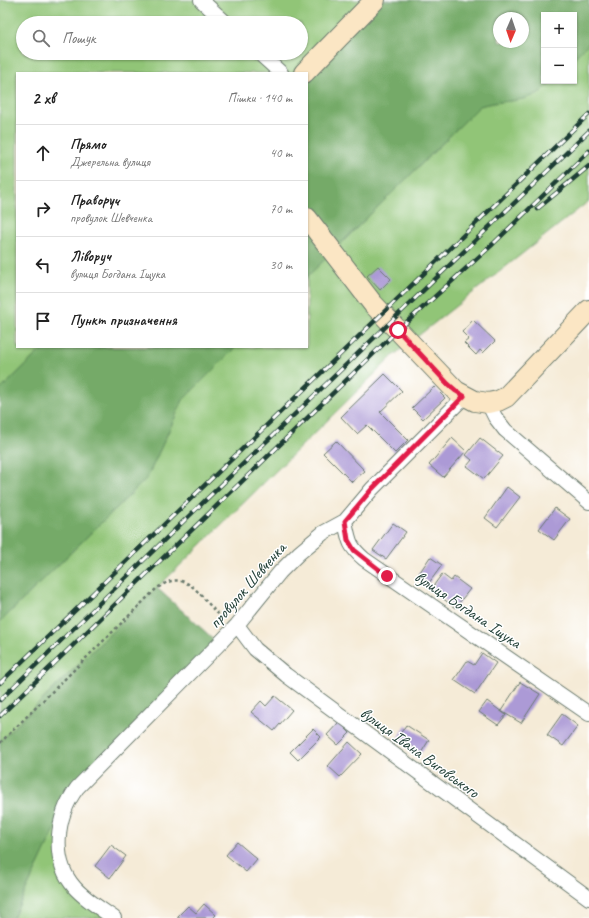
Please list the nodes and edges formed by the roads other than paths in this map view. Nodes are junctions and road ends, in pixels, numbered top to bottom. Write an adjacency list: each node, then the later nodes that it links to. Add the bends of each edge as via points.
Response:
1 (201, 0): 3 (street)
2 (375, 0): 6 (street)
3 (218, 16)
4 (267, 60): 5 (street)
5 (280, 72)
6 (305, 72)
7 (308, 219): 9 (street, via 373,304 448,384)
8 (589, 310): 10 (street, via 506,397)
9 (464, 396): 10 (street); 12 (street, провулок Шевченка, via 372,489)
10 (488, 403): 11 (street, via 506,430)
11 (589, 502)
12 (345, 521): 13 (street, провулок Шевченка, via 323,533 299,553); 14 (street, вулиця Богдана Іщука, via 348,540 364,559)
13 (237, 625): 15 (street, вулиця Івана Виговського, via 255,649 286,675); 16 (street, провулок Шевченка, via 77,788 66,806 58,840 65,872 76,888)
14 (589, 714)
15 (589, 898)
16 (114, 918)

